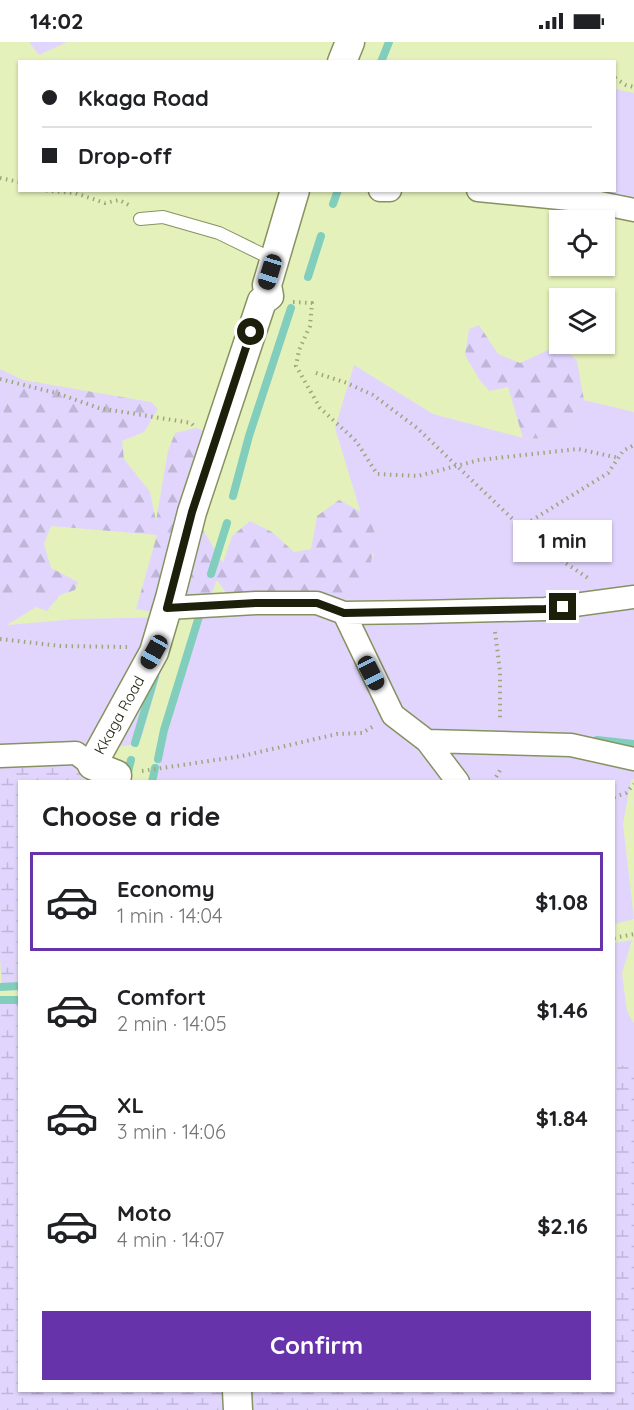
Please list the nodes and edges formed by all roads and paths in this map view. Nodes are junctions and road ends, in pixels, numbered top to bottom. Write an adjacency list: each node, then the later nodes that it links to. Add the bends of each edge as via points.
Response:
1 (350, 42): 2 (street)
2 (343, 60)
3 (616, 79): 4 (path)
4 (634, 87)
5 (0, 178): 6 (path)
6 (18, 182)
7 (58, 192): 11 (path, via 105,203 119,200)
8 (294, 192): 12 (street, Kkaga Road)
9 (498, 192): 10 (street, via 590,201)
10 (634, 210)
11 (140, 219): 12 (lane, via 163,217 219,233)
12 (274, 260): 13 (street, Kkaga Road, via 267,285 269,296)
13 (262, 301): 17 (street, Kkaga Road); 19 (path, via 312,303 310,326 296,366 320,408 356,441 376,474 418,476)
14 (316, 373): 19 (path, via 373,395)
15 (0, 379): 17 (path, via 99,408 191,423)
16 (634, 445): 18 (path)
17 (213, 446): 22 (street, Kkaga Road)
18 (619, 458): 19 (path, via 578,449); 20 (path, via 608,473)
19 (456, 466): 20 (path)
20 (521, 527): 21 (path, via 543,548)
21 (626, 598): 23 (street, via 545,609)
22 (167, 608): 24 (street, via 317,603); 26 (street, Kkaga Road)
23 (491, 610): 24 (street); 28 (path, via 500,671)
24 (344, 613): 27 (street)
25 (0, 639): 26 (path, via 61,646 139,647)
26 (154, 652): 32 (street, Kkaga Road)
27 (393, 715): 29 (street); 32 (path, via 362,733 337,734 242,756)
28 (500, 723)
29 (427, 741): 31 (street, via 571,745); 33 (street)
30 (0, 756): 32 (street, via 76,753)
31 (634, 759)
32 (108, 774)
33 (456, 780)
34 (634, 784): 35 (path, via 626,793)
35 (615, 797)
36 (634, 934): 37 (path)
37 (615, 938)
38 (237, 1392): 39 (street)
39 (238, 1410)

